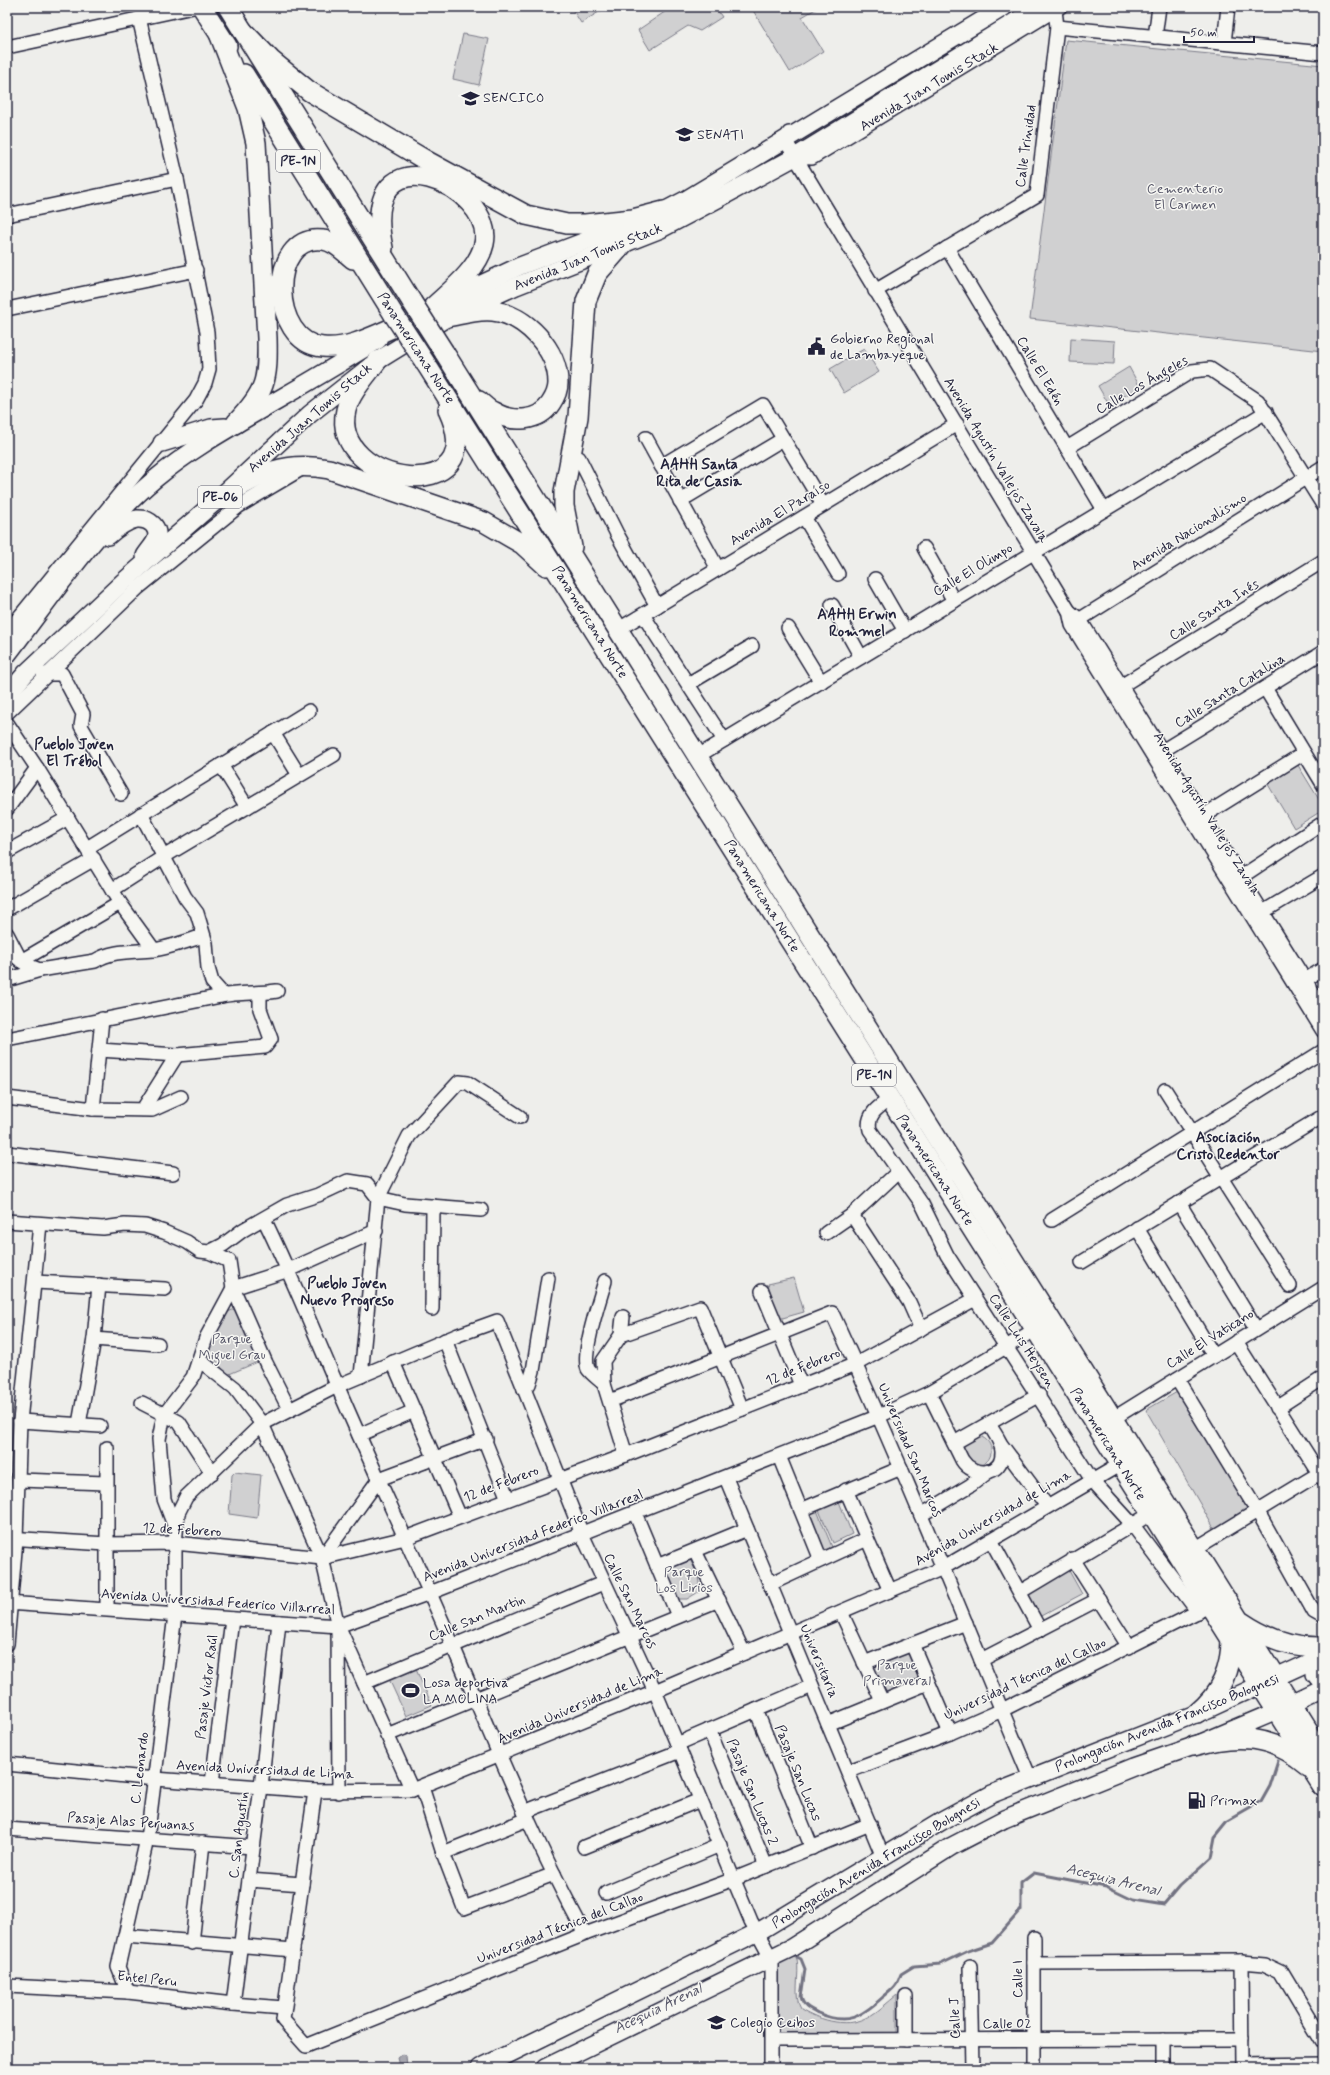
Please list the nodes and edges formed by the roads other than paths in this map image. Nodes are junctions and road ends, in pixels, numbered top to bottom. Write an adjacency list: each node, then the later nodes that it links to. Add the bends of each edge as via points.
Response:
1 (193, 7): 9 (street)
2 (202, 7): 12 (highway, Panamericana Norte / PE-1N)
3 (228, 7): 11 (highway, Panamericana Norte / PE-1N)
4 (992, 7): 17 (street, Avenida Juan Tomis Stack, via 790,131)
5 (1004, 7): 17 (main road, Avenida Juan Tomis Stack)
6 (1159, 7): 13 (street)
7 (1228, 7): 14 (street)
8 (1052, 8): 10 (street, Calle Trinidad); 18 (main road, Avenida Juan Tomis Stack)
9 (139, 18): 15 (street); 19 (street)
10 (1057, 27): 13 (street); 23 (street, Calle Trinidad, via 1037,195)
11 (243, 31): 20 (highway, via 281,69 308,91 526,216 567,224 585,224 633,219); 24 (highway, Panamericana Norte / PE-1N)
12 (220, 36): 25 (highway, Panamericana Norte / PE-1N); 36 (highway, via 248,108 256,143 267,338 267,368 262,392 255,403)
13 (1155, 36): 14 (street)
14 (1224, 43): 16 (street)
15 (7, 47)
16 (1323, 53)
17 (785, 140): 18 (street, Avenida Agustín Vallejos Zavala); 20 (main road, Avenida Juan Tomis Stack)
18 (795, 157): 22 (main road, Avenida Juan Tomis Stack, via 661,229); 27 (street, Avenida Agustín Vallejos Zavala)
19 (177, 180): 21 (street); 26 (street)
20 (664, 211): 29 (main road, Avenida Juan Tomis Stack, via 520,266)
21 (7, 215)
22 (625, 242): 29 (main road, Avenida Juan Tomis Stack, via 516,286); 57 (highway, via 597,274 585,308 578,417 564,492 564,506)
23 (947, 248): 27 (street, Calle Trinidad); 40 (street, Calle El Edén)
24 (385, 257): 29 (highway, via 379,212 388,189 395,181 417,175 428,177 469,202 483,222 484,244 480,255); 33 (highway, Panamericana Norte / PE-1N, bridge)
25 (364, 269): 30 (highway, Panamericana Norte / PE-1N); 30 (highway, via 334,244 323,240 303,243 294,250 285,267 282,293 288,321 301,340 311,346 350,345)
26 (196, 270): 28 (street); 39 (street, via 207,332 209,369 196,400)
27 (874, 291): 35 (street, Avenida Agustín Vallejos Zavala)
28 (7, 309)
29 (440, 312): 30 (main road, Avenida Juan Tomis Stack); 31 (main road, Avenida Juan Tomis Stack / PE-06); 33 (highway, via 479,310 512,315 524,322 535,334 557,371 555,397 548,408 537,416 523,420 507,417 494,412)
30 (402, 318): 32 (highway, Panamericana Norte / PE-1N, bridge, via 426,364); 36 (main road, Avenida Juan Tomis Stack)
31 (377, 361): 32 (highway, via 352,396 346,409 346,433 349,444 361,458 394,474 430,476 442,471 450,463 456,445 456,432); 47 (main road, Avenida Juan Tomis Stack / PE-06, via 310,414)
32 (440, 384): 64 (highway, Panamericana Norte / PE-1N)
33 (472, 396): 57 (highway, Panamericana Norte / PE-1N)
34 (1266, 412): 40 (street, Calle Los Ángeles, via 1258,401 1220,374 1210,369 1200,369 1192,371); 44 (street, Calle Los Ángeles); 50 (street, Calle El Olimpo)
35 (957, 424): 48 (street, Avenida El Paraíso); 56 (street, Avenida Agustín Vallejos Zavala)
36 (233, 425): 39 (main road, via 211,428); 59 (main road, Avenida Juan Tomis Stack, via 187,454 154,480 118,514)
37 (646, 438): 42 (street)
38 (783, 439): 42 (street, via 763,405); 46 (street); 48 (street)
39 (162, 443): 73 (street)
40 (1067, 448): 50 (street, Calle El Edén)
41 (579, 458): 67 (street, via 617,534)
42 (661, 466): 46 (street)
43 (1323, 468): 44 (street, Avenida Nacionalismo)
44 (1306, 478): 49 (street, Calle Los Ángeles); 69 (street, Avenida Nacionalismo)
45 (255, 487): 47 (highway); 52 (street); 64 (highway, via 278,468 308,465 329,469 484,522 522,544)
46 (680, 501): 60 (street)
47 (214, 503): 52 (street); 53 (main road, Avenida Juan Tomis Stack / PE-06)
48 (824, 505): 51 (street, Avenida El Paraíso)
49 (1323, 505)
50 (1104, 510): 56 (street, Calle El Olimpo)
51 (804, 517): 60 (street, Avenida El Paraíso); 61 (street)
52 (221, 520): 54 (street)
53 (172, 539): 54 (street); 63 (main road, Avenida Juan Tomis Stack / PE-06)
54 (192, 544): 79 (street, via 138,588)
55 (924, 548): 65 (street)
56 (1034, 552): 65 (street, Calle El Olimpo); 69 (street, Avenida Agustín Vallejos Zavala)
57 (574, 558): 71 (highway, Panamericana Norte / PE-1N)
58 (1323, 561): 82 (street, Calle Santa Inés)
59 (78, 562): 63 (main road, via 126,523 136,519 150,521 155,527 156,540); 76 (main road, Avenida Juan Tomis Stack)
60 (718, 569): 67 (street, Avenida El Paraíso)
61 (838, 574)
62 (875, 579): 72 (street)
63 (123, 582): 78 (main road, Avenida Juan Tomis Stack / PE-06)
64 (567, 586): 137 (highway, Panamericana Norte / PE-1N)
65 (954, 601): 72 (street, Calle El Olimpo)
66 (832, 605): 77 (street)
67 (658, 606): 68 (street, Avenida El Paraíso)
68 (643, 615): 71 (street, Avenida El Paraíso); 81 (street)
69 (1076, 622): 82 (street, Avenida Agustín Vallejos Zavala); 92 (street, Avenida Agustín Vallejos Zavala)
70 (788, 628): 80 (street)
71 (619, 629): 93 (highway, Panamericana Norte / PE-1N)
72 (905, 631): 77 (street, Calle El Olimpo)
73 (7, 632)
74 (752, 646): 81 (street)
75 (1323, 652): 83 (street, Calle Santa Catalina)
76 (7, 655)
77 (862, 657): 80 (street, Calle El Olimpo)
78 (26, 673): 79 (street); 84 (main road, Avenida Juan Tomis Stack / PE-06)
79 (47, 674): 86 (street); 98 (street, via 62,674 83,714 81,726)
80 (821, 682): 89 (street, Calle El Olimpo)
81 (688, 684): 89 (street)
82 (1121, 686): 92 (street, Avenida Agustín Vallejos Zavala)
83 (1265, 688): 90 (street); 92 (street, Calle Santa Catalina)
84 (7, 696)
85 (310, 711): 88 (street)
86 (7, 713)
87 (7, 723): 95 (street)
88 (274, 733): 94 (street); 96 (street)
89 (724, 740): 93 (street, Calle El Olimpo)
90 (1304, 753): 97 (street); 102 (street)
91 (334, 754): 96 (street)
92 (1158, 754): 102 (street, Avenida Agustín Vallejos Zavala); 114 (street, Avenida Agustín Vallejos Zavala)
93 (698, 756): 206 (highway, Panamericana Norte / PE-1N)
94 (221, 765): 99 (street); 101 (street)
95 (37, 768): 100 (street); 103 (street)
96 (299, 775): 99 (street)
97 (1323, 784)
98 (121, 794)
99 (247, 807): 107 (street)
100 (7, 809)
101 (141, 814): 105 (street); 107 (street)
102 (1203, 816): 109 (street, Avenida Agustín Vallejos Zavala)
103 (68, 818): 105 (street); 106 (street)
104 (1323, 822): 109 (street)
105 (87, 848): 108 (street)
106 (7, 852)
107 (165, 856): 111 (street); 116 (street, via 197,914)
108 (94, 859): 111 (street); 113 (street)
109 (1241, 876): 114 (street, Avenida Agustín Vallejos Zavala)
110 (1323, 876): 114 (street)
111 (112, 890): 112 (street)
112 (120, 903): 118 (street); 119 (street)
113 (7, 908)
114 (1258, 915): 123 (street, Avenida Agustín Vallejos Zavala); 129 (street, Avenida Agustín Vallejos Zavala)
115 (7, 934): 119 (street)
116 (203, 936): 118 (street); 126 (street, via 212,982)
117 (7, 950): 119 (street)
118 (154, 950): 121 (street, via 113,954 95,961)
119 (21, 961): 121 (street)
120 (1323, 969): 123 (street)
121 (40, 970): 122 (street)
122 (7, 980)
123 (1305, 980): 127 (street, Avenida Agustín Vallejos Zavala)
124 (277, 991): 125 (street)
125 (260, 993): 126 (street); 133 (street, via 260,1009 271,1039 268,1045 262,1048)
126 (221, 996): 128 (street)
127 (1323, 1009)
128 (102, 1020): 130 (street); 131 (street)
129 (1323, 1031)
130 (7, 1039)
131 (99, 1050): 133 (street); 138 (street)
132 (1323, 1051): 142 (street)
133 (177, 1055): 139 (street)
134 (1165, 1090): 142 (street)
135 (181, 1097): 139 (street, via 152,1110)
136 (7, 1098): 138 (street)
137 (889, 1100): 144 (street, Calle Luis Heysen, via 872,1113 869,1124 870,1130); 175 (highway, Panamericana Norte / PE-1N)
138 (93, 1109): 139 (street)
139 (143, 1109)
140 (1323, 1116): 146 (street)
141 (520, 1117): 147 (street, via 468,1083 459,1082 409,1136)
142 (1193, 1134): 146 (street); 153 (street)
143 (7, 1153): 145 (street)
144 (899, 1171): 151 (street); 171 (street, Calle Luis Heysen, via 928,1215 947,1255)
145 (173, 1173)
146 (1220, 1178): 148 (street); 166 (street)
147 (378, 1198): 149 (street, via 405,1204); 152 (street, via 366,1184 348,1181 318,1195 287,1205); 157 (street)
148 (1179, 1203): 156 (street); 176 (street)
149 (433, 1206): 150 (street); 172 (street)
150 (481, 1210)
151 (852, 1215): 158 (street); 174 (street, via 909,1302)
152 (264, 1219): 159 (street); 161 (street)
153 (1052, 1220)
154 (7, 1221): 155 (street)
155 (40, 1224): 159 (street, via 103,1228 146,1226 187,1242 200,1251); 164 (street)
156 (1137, 1228): 160 (street); 185 (street)
157 (376, 1231): 161 (street); 189 (street)
158 (826, 1233)
159 (209, 1252): 167 (street, via 229,1260)
160 (1082, 1262)
161 (289, 1270): 167 (street); 194 (street)
162 (548, 1278): 195 (street, via 533,1371 529,1384)
163 (605, 1281): 192 (street, via 586,1359 588,1369)
164 (35, 1282): 165 (street); 207 (street)
165 (99, 1285): 169 (street); 179 (street)
166 (1290, 1286)
167 (233, 1288): 186 (street, via 206,1338); 201 (street)
168 (1323, 1288): 176 (street, Calle El Vaticano)
169 (165, 1289)
170 (762, 1291): 177 (street)
171 (975, 1299): 174 (street, 12 de Febrero); 183 (street, Calle Luis Heysen)
172 (432, 1309)
173 (624, 1317): 178 (street)
174 (921, 1329): 188 (street, 12 de Febrero)
175 (1036, 1329): 183 (street, Avenida Universidad Federico Villarreal); 221 (highway, Panamericana Norte / PE-1N)
176 (1256, 1329): 181 (street, Calle El Vaticano)
177 (779, 1334): 184 (street); 188 (street, Universidad San Marcos, via 832,1313); 193 (street)
178 (621, 1335): 184 (street, via 700,1307); 192 (street, via 603,1361)
179 (94, 1339): 182 (street); 208 (street)
180 (445, 1340): 187 (street); 195 (street, Calle San Marcos, via 497,1321); 214 (street)
181 (1236, 1342): 185 (street, Calle El Vaticano); 200 (street)
182 (158, 1344)
183 (1006, 1345): 196 (street, Avenida Universidad Federico Villarreal); 197 (street, Calle Luis Heysen)
184 (721, 1356): 198 (street); 202 (street)
185 (1214, 1356): 191 (street, Calle El Vaticano)
186 (199, 1360): 204 (street, via 193,1377); 209 (street, via 235,1388)
187 (393, 1362): 189 (street); 203 (street)
188 (856, 1364): 193 (street, 12 de Febrero); 205 (street, Universidad San Marcos)
189 (361, 1376): 194 (street)
190 (1323, 1378): 200 (street)
191 (1177, 1379): 206 (street, Calle El Vaticano); 236 (street)
192 (604, 1384): 198 (street)
193 (801, 1385): 202 (street, 12 de Febrero)
194 (337, 1386): 201 (street); 212 (street)
195 (524, 1389): 229 (street, Calle San Marcos)
196 (929, 1393): 205 (street, Avenida Universidad Federico Villarreal); 215 (street)
197 (1039, 1395): 210 (street); 230 (street, Calle Luis Heysen)
198 (610, 1400): 218 (street)
199 (142, 1403): 204 (street)
200 (1277, 1408): 225 (street)
201 (289, 1409): 209 (street)
202 (742, 1409): 218 (street, 12 de Febrero)
203 (414, 1411): 212 (street); 220 (street)
204 (164, 1415): 224 (street, via 179,1422); 244 (street, via 159,1439 164,1499)
205 (879, 1416): 219 (street, Avenida Universidad Federico Villarreal); 222 (street, Universidad San Marcos)
206 (1114, 1418): 251 (highway, Panamericana Norte / PE-1N)
207 (20, 1421): 208 (street); 213 (street)
208 (79, 1424): 211 (street)
209 (262, 1424): 224 (street); 252 (street)
210 (989, 1424): 215 (street); 216 (street)
211 (100, 1426)
212 (359, 1435): 227 (street)
213 (13, 1437): 228 (street)
214 (486, 1439): 220 (street); 233 (street)
215 (954, 1443): 223 (street, via 967,1467 974,1472)
216 (1000, 1443): 223 (street, via 1001,1458); 234 (street)
217 (106, 1448): 231 (street)
218 (626, 1455): 229 (street, 12 de Febrero)
219 (779, 1456): 226 (street, Avenida Universidad Federico Villarreal); 235 (street)
220 (435, 1459): 227 (street); 240 (street)
221 (1121, 1464): 230 (street, Avenida Universidad de Lima); 238 (highway, Panamericana Norte / PE-1N)
222 (901, 1468): 232 (street); 239 (street, Universidad San Marcos)
223 (990, 1471): 239 (street)
224 (212, 1473): 244 (street, via 186,1497 178,1513)
225 (1322, 1475): 236 (street)
226 (726, 1478): 237 (street, Avenida Universidad Federico Villarreal); 242 (street, Universitaria)
227 (379, 1479): 245 (street); 252 (street)
228 (19, 1480): 231 (street); 246 (street)
229 (559, 1480): 233 (street, 12 de Febrero); 243 (street, Calle San Marcos)
230 (1092, 1480): 234 (street, Avenida Universidad de Lima); 241 (street, Calle Luis Heysen)
231 (106, 1483): 249 (street)
232 (846, 1490): 235 (street); 247 (street)
233 (508, 1499): 240 (street, 12 de Febrero)
234 (1047, 1506): 248 (street, Avenida Universidad de Lima)
235 (800, 1510): 254 (street)
236 (1258, 1512): 251 (street); 271 (street, via 1314,1612)
237 (635, 1513): 243 (street, Avenida Universidad Federico Villarreal); 255 (street)
238 (1152, 1513): 241 (street); 251 (highway, Panamericana Norte / PE-1N)
239 (921, 1515): 257 (street, Universidad San Marcos)
240 (460, 1517): 245 (street, 12 de Febrero)
241 (1132, 1524): 253 (street); 256 (street, Calle Luis Heysen)
242 (746, 1529): 250 (street); 259 (street, Universitaria)
243 (582, 1534): 258 (street, Calle San Marcos); 262 (street, Avenida Universidad Federico Villarreal)
244 (176, 1537): 249 (street, 12 de Febrero); 252 (street, 12 de Febrero); 269 (street, C. Leonardo)
245 (406, 1538): 252 (street, 12 de Febrero); 262 (street)
246 (11, 1539): 249 (street, 12 de Febrero); 265 (street)
247 (867, 1539): 254 (street); 260 (street)
248 (991, 1540): 257 (street, Avenida Universidad de Lima); 261 (street)
249 (107, 1544): 267 (street)
250 (694, 1551): 255 (street); 264 (street)
251 (1187, 1553): 256 (street); 266 (highway, Panamericana Norte / PE-1N); 273 (highway, Panamericana Norte / PE-1N)
252 (322, 1558): 276 (street)
253 (1073, 1559): 261 (street); 263 (street)
254 (820, 1560): 259 (street)
255 (657, 1566): 270 (street)
256 (1163, 1566): 266 (street, Calle Luis Heysen)
257 (943, 1568): 260 (street, Avenida Universidad de Lima); 275 (street, Universidad San Marcos)
258 (603, 1583): 279 (street, Calle San Marcos); 283 (street, Calle San Martin)
259 (770, 1584): 278 (street, Universitaria)
260 (890, 1590): 268 (street, Avenida Universidad de Lima)
261 (1020, 1592): 277 (street)
262 (430, 1594): 276 (street, Avenida Universidad Federico Villarreal); 283 (street)
263 (1099, 1599): 277 (street); 284 (street)
264 (719, 1600): 270 (street); 285 (street)
265 (9, 1603): 267 (street, Avenida Universidad Federico Villarreal); 281 (street)
266 (1204, 1609): 280 (highway, Panamericana Norte / PE-1N); 284 (street, Universidad Técnica del Callao)
267 (107, 1610): 269 (street, Avenida Universidad Federico Villarreal)
268 (840, 1612): 278 (street, Avenida Universidad de Lima); 288 (street)
269 (175, 1615): 272 (street, Avenida Universidad Federico Villarreal); 313 (street, C. Leonardo)
270 (678, 1616): 279 (street)
271 (1323, 1616)
272 (232, 1619): 274 (street, Avenida Universidad Federico Villarreal); 315 (street, Pasaje Victor Raúl)
273 (1240, 1620): 286 (highway, via 1273,1639); 289 (highway, Panamericana Norte / PE-1N)
274 (279, 1622): 276 (street, Avenida Universidad Federico Villarreal); 316 (street, C. San Agustín)
275 (966, 1623): 282 (street); 287 (street, Universidad San Marcos)
276 (338, 1626): 290 (street); 319 (street)
277 (1040, 1630): 287 (street)
278 (790, 1633): 285 (street, Avenida Universidad de Lima); 293 (street, Universitaria)
279 (630, 1637): 295 (street, Calle San Marcos); 296 (street)
280 (1231, 1639): 289 (highway, Panamericana Norte / PE-1N); 301 (highway, via 1231,1657 1227,1674 1219,1690)
281 (7, 1644)
282 (912, 1644): 288 (street); 291 (street)
283 (453, 1646): 290 (street, Calle San Martin); 296 (street)
284 (1129, 1648): 300 (street, Universidad Técnica del Callao)
285 (744, 1653): 295 (street, Avenida Universidad de Lima)
286 (1320, 1654): 289 (main road, Prolongación Avenida Francisco Bolognesi); 292 (main road, via 1314,1674)
287 (981, 1660): 300 (street, Universidad San Marcos)
288 (864, 1663): 297 (street)
289 (1268, 1682): 298 (highway, Panamericana Norte / PE-1N); 301 (main road, Prolongación Avenida Francisco Bolognesi)
290 (364, 1683): 305 (street)
291 (928, 1684): 297 (street); 304 (street)
292 (1323, 1684)
293 (812, 1686): 299 (street); 302 (street, Universitaria)
294 (1323, 1689): 298 (main road, Prolongación Avenida Francisco Bolognesi)
295 (655, 1691): 307 (street, Calle San Marcos); 309 (street, Avenida Universidad de Lima)
296 (474, 1700): 305 (street); 309 (street)
297 (882, 1701): 302 (street)
298 (1284, 1708): 306 (main road, Prolongación Avenida Francisco Bolognesi); 308 (highway, Panamericana Norte / PE-1N); 314 (highway, Panamericana Norte / PE-1N)
299 (756, 1710): 303 (street); 329 (street, Pasaje San Lucas)
300 (1002, 1710): 304 (street, Universidad Técnica del Callao); 312 (street, Universidad San Marcos)
301 (1197, 1713): 312 (main road, Prolongación Avenida Francisco Bolognesi)
302 (828, 1724): 311 (street, Universitaria)
303 (709, 1730): 307 (street); 332 (street, Pasaje San Lucas 2)
304 (950, 1733): 311 (street, Universidad Técnica del Callao)
305 (387, 1735): 317 (street)
306 (1194, 1746): 314 (highway, via 1216,1739 1235,1738 1271,1743 1295,1755); 345 (main road, Prolongación Avenida Francisco Bolognesi, via 1020,1812 981,1831 952,1846 791,1948)
307 (678, 1747): 320 (street, Calle San Marcos); 321 (street)
308 (1323, 1754)
309 (498, 1756): 317 (street, Avenida Universidad de Lima); 321 (street)
310 (7, 1764): 313 (street, Avenida Universidad de Lima)
311 (849, 1772): 322 (street, Universitaria)
312 (1030, 1778): 331 (main road, Prolongación Avenida Francisco Bolognesi, via 968,1806)
313 (155, 1779): 315 (street, Avenida Universidad de Lima); 324 (street, C. Leonardo)
314 (1319, 1779)
315 (212, 1783): 316 (street, Avenida Universidad de Lima)
316 (261, 1787): 318 (street, Avenida Universidad de Lima); 327 (street, C. San Agustín)
317 (417, 1788): 319 (street, Avenida Universidad de Lima); 330 (street)
318 (315, 1791): 319 (street, Avenida Universidad de Lima); 336 (street)
319 (339, 1792)
320 (700, 1800): 326 (street, Calle San Marcos); 328 (street)
321 (526, 1816): 330 (street); 333 (street)
322 (870, 1824): 329 (street, Universidad Técnica del Callao); 331 (street, Universitaria)
323 (7, 1829): 324 (street, Pasaje Alas Peruanas)
324 (147, 1839): 325 (street, Pasaje Alas Peruanas); 340 (street, C. Leonardo)
325 (203, 1843): 327 (street, Pasaje Alas Peruanas); 342 (street)
326 (720, 1845): 334 (street, Calle San Marcos); 337 (street)
327 (253, 1847): 335 (street, C. San Agustín)
328 (584, 1847)
329 (812, 1848): 332 (street, Universidad Técnica del Callao)
330 (443, 1853): 333 (street, via 464,1908)
331 (883, 1857): 338 (main road, Prolongación Avenida Francisco Bolognesi)
332 (766, 1866): 334 (street, Universidad Técnica del Callao)
333 (554, 1874): 339 (street)
334 (734, 1879): 338 (street, Calle San Marcos); 339 (street, Universidad Técnica del Callao)
335 (249, 1880): 336 (street); 343 (street, C. San Agustín)
336 (302, 1884): 344 (street)
337 (606, 1894)
338 (758, 1932): 345 (street, Calle San Marcos); 363 (main road, Prolongación Avenida Francisco Bolognesi)
339 (584, 1934): 353 (street, Universidad Técnica del Callao, via 306,2046 283,2020)
340 (125, 1936): 342 (street); 350 (street, C. Leonardo, via 118,1967)
341 (1034, 1938): 347 (street, Calle I)
342 (192, 1943): 343 (street)
343 (241, 1947): 344 (street); 352 (street, C. San Agustín)
344 (293, 1950): 353 (street)
345 (771, 1958): 356 (street); 364 (main road, Prolongación Avenida Francisco Bolognesi)
346 (1241, 1962): 347 (street); 355 (street); 360 (street, via 1264,1964 1281,1972)
347 (1034, 1963): 359 (street, Calle I)
348 (970, 1967): 358 (street, Calle J)
349 (7, 1986): 350 (street, Entel Peru)
350 (128, 1992): 352 (street, Entel Peru)
351 (906, 1996): 357 (street)
352 (233, 2004): 353 (street, Entel Peru)
353 (284, 2008)
354 (1163, 2039): 355 (street, Calle 02); 359 (street, Calle 02); 368 (street)
355 (1242, 2039): 362 (street)
356 (772, 2040): 357 (street, Calle 02); 365 (street)
357 (906, 2040): 358 (street, Calle 02)
358 (972, 2040): 359 (street, Calle 02); 366 (street, Calle J)
359 (1034, 2040): 367 (street, Calle I)
360 (1323, 2042)
361 (1323, 2064): 362 (street)
362 (1242, 2067)
363 (480, 2068)
364 (545, 2068)
365 (772, 2068)
366 (972, 2068)
367 (1034, 2068)
368 (1163, 2068)

